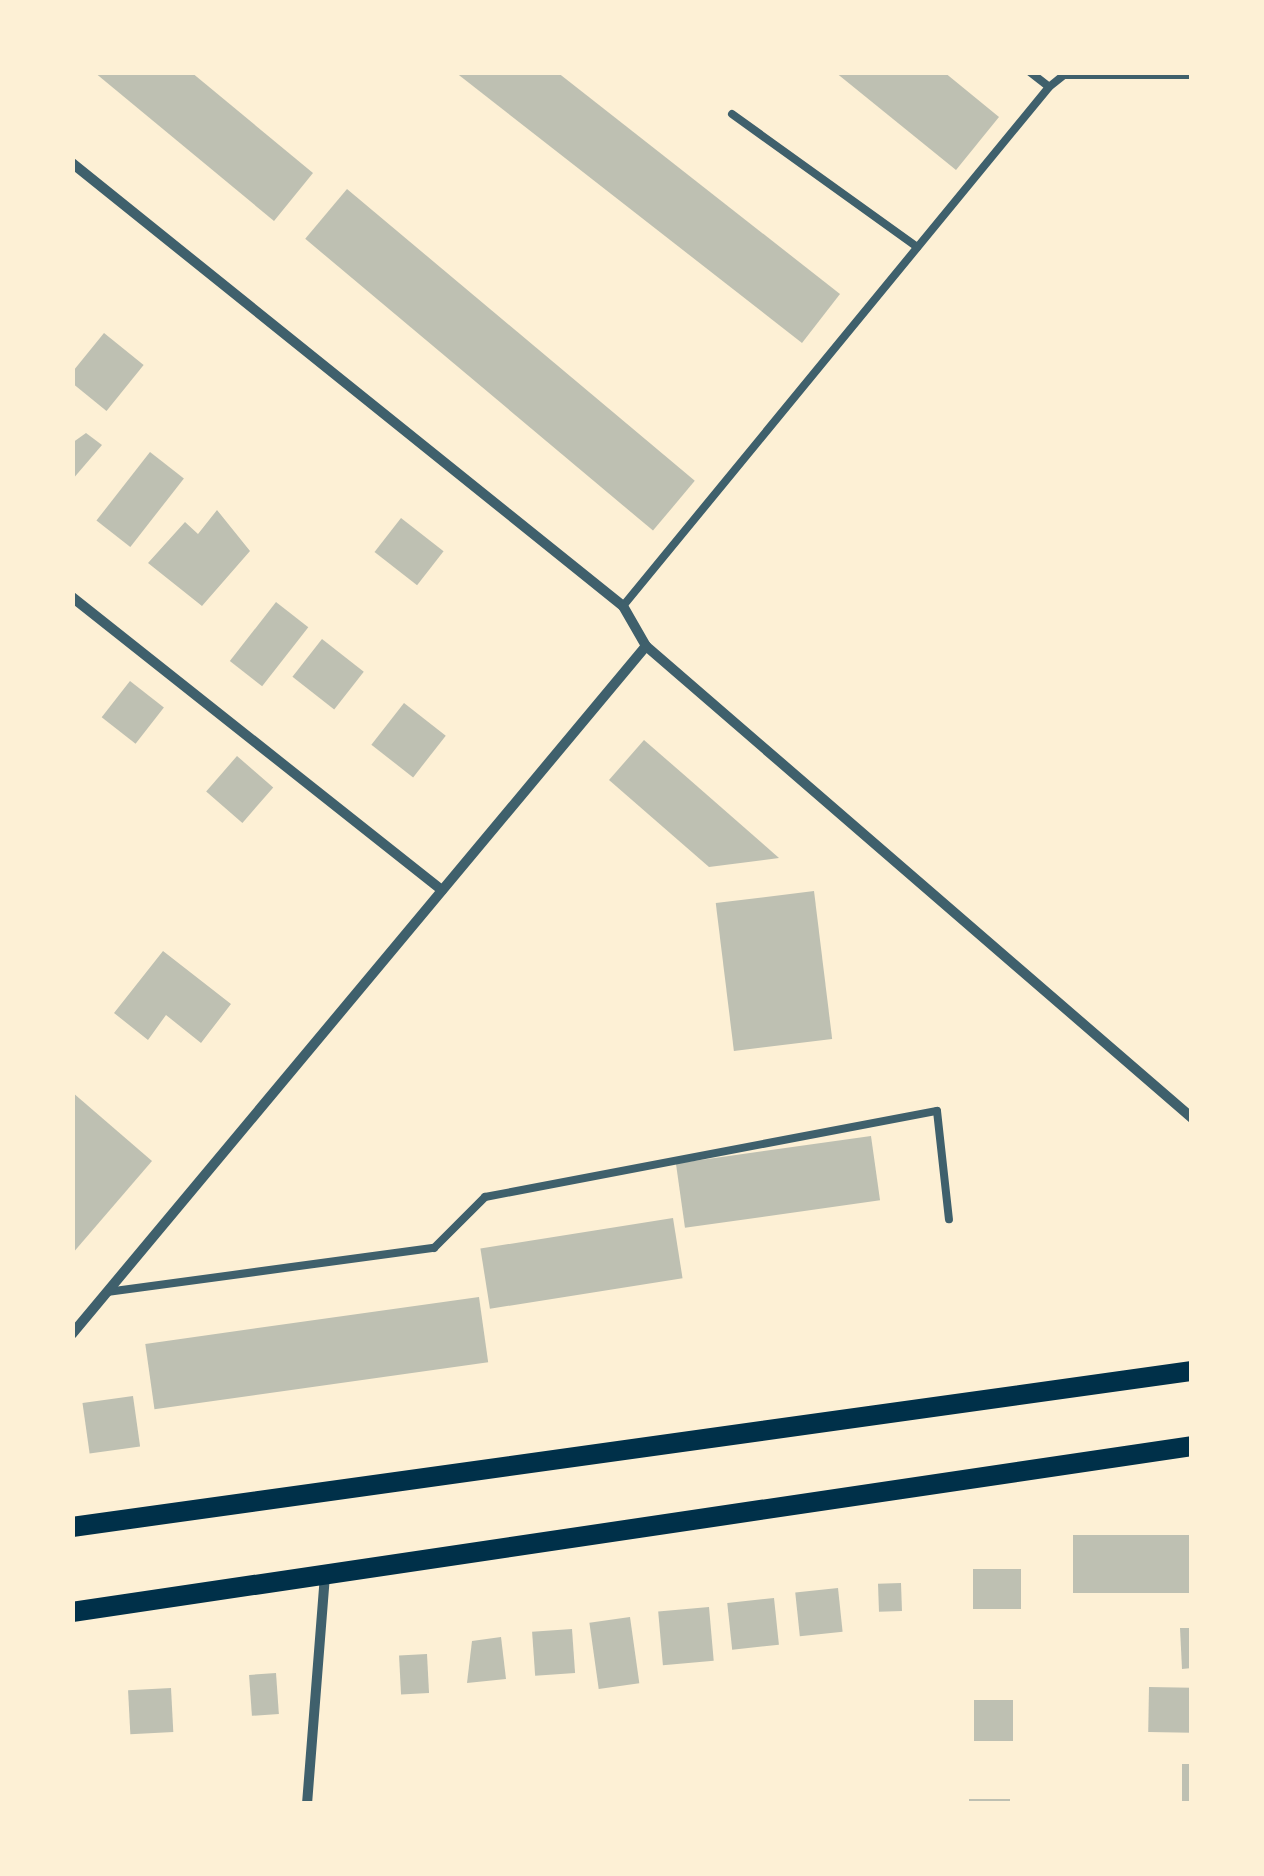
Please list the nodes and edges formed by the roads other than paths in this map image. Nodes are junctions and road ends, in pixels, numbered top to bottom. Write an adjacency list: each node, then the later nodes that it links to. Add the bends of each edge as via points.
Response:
1 (1030, 72): 3 (lane)
2 (1192, 75): 3 (lane, via 1064,76)
3 (1048, 87): 6 (lane)
4 (732, 114): 6 (lane)
5 (72, 163): 8 (street)
6 (918, 247): 8 (lane)
7 (72, 597): 10 (street)
8 (623, 606): 9 (street)
9 (646, 646): 10 (street); 11 (street)
10 (442, 890): 13 (street)
11 (1192, 1118)
12 (949, 1220): 13 (lane, via 937,1111 485,1198 434,1248)
13 (107, 1292): 14 (street)
14 (72, 1334)
15 (1192, 1371): 17 (main road)
16 (1192, 1446): 18 (main road)
17 (72, 1527)
18 (325, 1576): 19 (main road); 20 (street)
19 (72, 1612)
20 (307, 1804)

